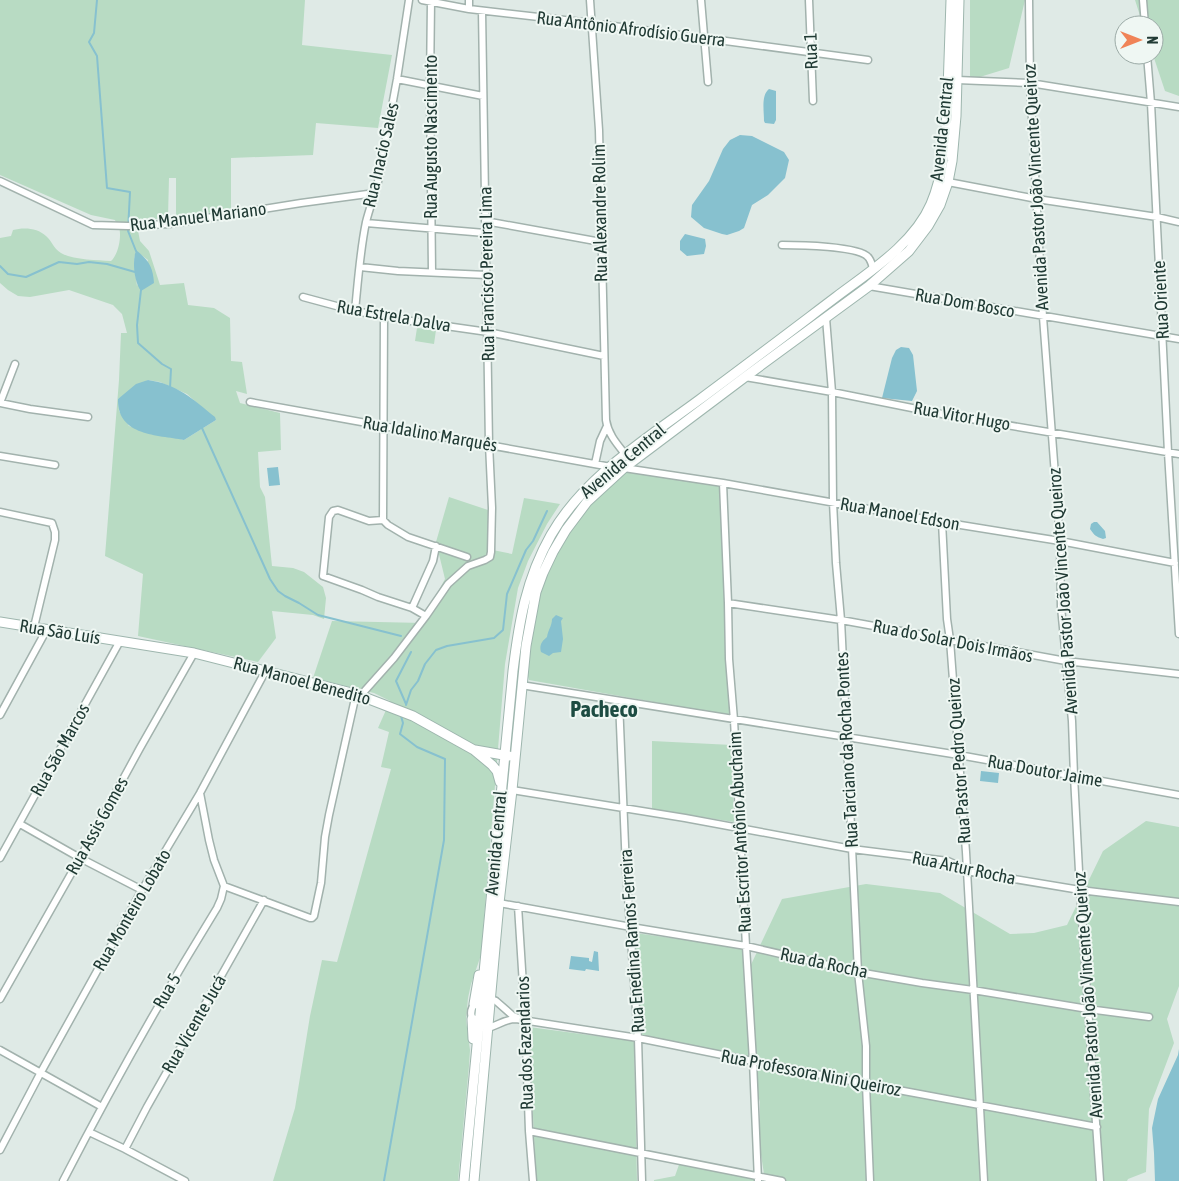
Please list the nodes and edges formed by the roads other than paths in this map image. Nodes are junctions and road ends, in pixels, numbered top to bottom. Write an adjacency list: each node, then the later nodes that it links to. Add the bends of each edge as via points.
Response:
1 (410, 0): 20 (street, Rua Inacio Sales)
2 (422, 0): 11 (street, Rua Antônio Afrodísio Guerra)
3 (469, 0): 12 (street)
4 (590, 0): 15 (street, Rua Alexandre Rolim)
5 (701, 0): 16 (street)
6 (809, 0): 17 (street, Rua 1)
7 (951, 0): 42 (main road, Avenida Central, via 945,142 938,185 917,227)
8 (959, 0): 21 (main road, Avenida Central)
9 (1028, 0): 23 (street, Avenida Pastor João Vincente Queiroz)
10 (1143, 0): 14 (street)
11 (430, 1): 12 (street, Rua Antônio Afrodísio Guerra); 24 (street, Rua Augusto Nascimento)
12 (469, 10): 13 (street, Rua Antônio Afrodísio Guerra)
13 (482, 11): 15 (street, Rua Antônio Afrodísio Guerra); 25 (street, Rua Francisco Pereira Lima)
14 (1144, 15)
15 (591, 23): 16 (street, Rua Antônio Afrodísio Guerra); 39 (street, Rua Alexandre Rolim, via 599,130)
16 (704, 38): 17 (street, Rua Antônio Afrodísio Guerra); 22 (street)
17 (811, 52): 18 (street, Rua Antônio Afrodísio Guerra); 26 (street, Rua 1)
18 (868, 60)
19 (1148, 65): 27 (street, Rua Oriente)
20 (398, 79): 24 (street); 31 (street, Rua Inacio Sales)
21 (957, 80): 23 (street); 30 (main road, Avenida Central, via 954,145)
22 (708, 82)
23 (1030, 83): 27 (street); 32 (street, Avenida Pastor João Vincente Queiroz)
24 (430, 86): 25 (street); 37 (street, Rua Augusto Nascimento)
25 (483, 96): 34 (street, Rua Francisco Pereira Lima)
26 (813, 101)
27 (1151, 103): 28 (street); 33 (street, Rua Oriente)
28 (1179, 107)
29 (0, 181): 31 (street, Rua Manuel Mariano, via 93,225 110,226 169,224)
30 (948, 182): 32 (street); 45 (main road, Avenida Central, via 935,216 909,252)
31 (375, 193): 36 (street, Rua Inacio Sales)
32 (1037, 199): 33 (street); 49 (street, Avenida Pastor João Vincente Queiroz)
33 (1157, 217): 35 (street); 52 (street, Rua Oriente)
34 (486, 221): 38 (street, Rua Francisco Pereira Lima); 39 (street)
35 (1179, 222)
36 (366, 223): 37 (street); 41 (street, Rua Inacio Sales)
37 (431, 229): 38 (street); 43 (street, Rua Augusto Nascimento)
38 (486, 233): 44 (street, Rua Francisco Pereira Lima)
39 (601, 242): 54 (street, Rua Alexandre Rolim)
40 (782, 245): 42 (street, via 850,250 869,258)
41 (360, 267): 43 (street); 47 (street, Rua Inacio Sales)
42 (873, 268): 66 (main road, Avenida Central)
43 (432, 272): 44 (street)
44 (487, 275): 51 (street, Rua Francisco Pereira Lima)
45 (869, 286): 49 (street, Rua Dom Bosco); 50 (main road, Avenida Central)
46 (303, 297): 47 (street, Rua Estrela Dalva)
47 (355, 311): 48 (street, Rua Estrela Dalva)
48 (384, 316): 51 (street, Rua Estrela Dalva); 61 (street)
49 (1043, 316): 52 (street, Rua Dom Bosco); 63 (street, Avenida Pastor João Vincente Queiroz)
50 (826, 318): 56 (main road, Avenida Central); 57 (street, Rua Tarciano da Rocha Pontes)
51 (488, 332): 54 (street, Rua Estrela Dalva); 64 (street, Rua Francisco Pereira Lima)
52 (1163, 336): 53 (street, Rua Dom Bosco); 65 (street, Rua Oriente)
53 (1179, 339)
54 (604, 356): 62 (street, Rua Alexandre Rolim)
55 (15, 364): 59 (street)
56 (745, 377): 57 (street, Rua Vitor Hugo); 72 (main road, Avenida Central)
57 (832, 392): 63 (street, Rua Vitor Hugo); 74 (street, Rua Tarciano da Rocha Pontes)
58 (250, 402): 61 (street, Rua Idalino Marquês)
59 (0, 403): 60 (street)
60 (88, 417)
61 (383, 426): 64 (street, Rua Idalino Marquês); 76 (street)
62 (607, 426): 66 (street, Rua Alexandre Rolim); 69 (street, Rua Alexandre Rolim)
63 (1052, 432): 65 (street, Rua Vitor Hugo); 78 (street, Avenida Pastor João Vincente Queiroz)
64 (489, 444): 69 (street, Rua Idalino Marquês); 84 (street, Rua Francisco Pereira Lima, via 490,557 468,566 448,584)
65 (1168, 452): 67 (street, Rua Vitor Hugo); 81 (street, Rua Oriente)
66 (625, 454): 71 (main road, Avenida Central)
67 (1179, 454)
68 (0, 456): 70 (street)
69 (595, 464): 71 (street, Rua Idalino Marquês)
70 (55, 465)
71 (610, 467): 102 (main road, Avenida Central, via 586,488 564,515 533,575 516,644)
72 (624, 468): 73 (street, Rua Manoel Edson); 96 (main road, Avenida Central, via 587,502 549,559 536,592)
73 (723, 483): 74 (street, Rua Manoel Edson); 82 (street, Rua Escritor Antônio Abuchaim)
74 (833, 502): 77 (street, Rua Manoel Edson); 85 (street, Rua Tarciano da Rocha Pontes)
75 (0, 512): 87 (street, via 52,523 55,532)
76 (384, 520): 79 (street, via 408,536); 83 (street, via 369,521 338,510 333,512 329,516 322,576)
77 (942, 522): 78 (street, Rua Manoel Edson); 90 (street, Rua Pastor Pedro Queiroz)
78 (1060, 541): 81 (street, Rua Manoel Edson); 93 (street, Avenida Pastor João Vincente Queiroz)
79 (436, 546): 80 (street); 83 (street, via 433,561)
80 (467, 557)
81 (1175, 563): 89 (street, Rua Oriente)
82 (728, 603): 85 (street, Rua do Solar Dois Irmãos); 100 (street, Rua Escritor Antônio Abuchaim)
83 (412, 608): 84 (street)
84 (426, 616): 97 (street, via 394,658)
85 (841, 620): 90 (street, Rua do Solar Dois Irmãos); 101 (street, Rua Tarciano da Rocha Pontes)
86 (0, 622): 87 (main road, Rua São Luís)
87 (34, 627): 88 (main road, Rua São Luís)
88 (47, 629): 91 (main road, Rua São Luís); 99 (street)
89 (1179, 634)
90 (950, 640): 93 (street, Rua do Solar Dois Irmãos); 106 (street, Rua Pastor Pedro Queiroz)
91 (120, 641): 92 (main road, Rua Manoel Benedito); 114 (street, Rua São Marcos)
92 (194, 653): 94 (main road, Rua Manoel Benedito); 118 (street, Rua Assis Gomes)
93 (1066, 662): 95 (street, Rua do Solar Dois Irmãos); 108 (street, Avenida Pastor João Vincente Queiroz)
94 (266, 670): 97 (main road, Rua Manoel Benedito); 111 (street, Rua Monteiro Lobato)
95 (1179, 674)
96 (521, 685): 98 (street, Rua Doutor Jaime); 107 (main road, Avenida Central)
97 (358, 694): 103 (main road, Rua Manoel Benedito, via 413,716); 123 (street, via 329,815 314,916 310,918)
98 (619, 701): 100 (street, Rua Doutor Jaime); 113 (street, Rua Enedina Ramos Ferreira)
99 (0, 716)
100 (734, 720): 101 (street, Rua Doutor Jaime); 115 (street, Rua Escritor Antônio Abuchaim)
101 (846, 737): 106 (street, Rua Doutor Jaime); 116 (street, Rua Tarciano da Rocha Pontes)
102 (505, 743): 104 (main road, via 498,750); 105 (main road, Avenida Central)
103 (474, 750): 104 (main road, Rua Manoel Benedito); 109 (main road, Rua Manoel Benedito, via 497,771)
104 (487, 752): 105 (main road, Rua Manoel Benedito)
105 (504, 755): 107 (main road, Rua Manoel Benedito); 109 (main road, Avenida Central)
106 (959, 755): 108 (street, Rua Doutor Jaime); 119 (street, Rua Pastor Pedro Queiroz)
107 (515, 757): 110 (main road, Avenida Central)
108 (1074, 776): 112 (street, Rua Doutor Jaime); 122 (street, Avenida Pastor João Vincente Queiroz)
109 (502, 786): 129 (main road, Avenida Central)
110 (512, 790): 113 (street, Rua Artur Rocha); 125 (main road, Avenida Central)
111 (200, 793): 120 (street, via 214,860); 121 (street, Rua Monteiro Lobato)
112 (1179, 795)
113 (625, 808): 115 (street, Rua Artur Rocha); 127 (street, Rua Enedina Ramos Ferreira)
114 (20, 824): 117 (street, Rua São Marcos); 118 (street)
115 (739, 828): 116 (street, Rua Artur Rocha); 128 (street, Rua Escritor Antônio Abuchaim)
116 (852, 848): 119 (street, Rua Artur Rocha, via 948,861); 130 (street, Rua Tarciano da Rocha Pontes)
117 (0, 858)
118 (80, 858): 121 (street); 133 (street, Rua Assis Gomes)
119 (966, 871): 122 (street, Rua Artur Rocha); 132 (street, Rua Pastor Pedro Queiroz)
120 (224, 886): 123 (street); 149 (street, Rua 5, via 217,908)
121 (142, 890): 146 (street, Rua Monteiro Lobato)
122 (1080, 890): 124 (street, Rua Artur Rocha); 137 (street, Avenida Pastor João Vincente Queiroz)
123 (264, 900): 153 (street, Rua Vicente Jucá)
124 (1179, 902)
125 (499, 903): 126 (street, Rua da Rocha); 131 (main road, Avenida Central)
126 (518, 906): 127 (street, Rua da Rocha); 140 (street, Rua dos Fazendarios)
127 (630, 927): 128 (street, Rua da Rocha); 142 (street, Rua Enedina Ramos Ferreira)
128 (746, 946): 130 (street, Rua da Rocha); 144 (street, Rua Escritor Antônio Abuchaim)
129 (485, 955): 134 (main road, Avenida Central); 135 (main road)
130 (858, 972): 132 (street, Rua da Rocha); 147 (street, Rua Tarciano da Rocha Pontes, via 866,1046)
131 (492, 986): 134 (main road, Avenida Central); 136 (main road)
132 (973, 990): 137 (street, Rua da Rocha); 148 (street, Rua Pastor Pedro Queiroz)
133 (0, 999)
134 (487, 999): 135 (street); 136 (street); 141 (main road, Avenida Central)
135 (474, 1004): 139 (street)
136 (499, 1005): 140 (street); 141 (street, via 501,1018)
137 (1088, 1010): 138 (street, Rua da Rocha); 150 (street, Avenida Pastor João Vincente Queiroz)
138 (1149, 1018)
139 (472, 1019): 141 (street); 145 (main road)
140 (526, 1021): 141 (street, via 512,1019); 142 (street, Rua Professora Nini Queiroz); 151 (street, Rua dos Fazendarios)
141 (488, 1027): 145 (main road, Avenida Central); 160 (main road, Avenida Central)
142 (638, 1038): 144 (street, Rua Professora Nini Queiroz); 155 (street, Rua Enedina Ramos Ferreira)
143 (0, 1050): 146 (street)
144 (754, 1061): 147 (street, Rua Professora Nini Queiroz); 156 (street, Rua Escritor Antônio Abuchaim)
145 (475, 1062): 159 (main road, Avenida Central)
146 (41, 1072): 149 (street); 154 (street, Rua Monteiro Lobato)
147 (866, 1084): 148 (street, Rua Professora Nini Queiroz); 164 (street, Rua Tarciano da Rocha Pontes)
148 (980, 1106): 150 (street, Rua Professora Nini Queiroz); 165 (street, Rua Pastor Pedro Queiroz)
149 (102, 1107): 152 (street, Rua 5)
150 (1096, 1127): 166 (street, Avenida Pastor João Vincente Queiroz)
151 (529, 1131): 155 (street); 161 (street, Rua dos Fazendarios)
152 (88, 1132): 153 (street); 157 (street, Rua 5)
153 (125, 1149): 158 (street)
154 (0, 1150)
155 (642, 1153): 156 (street); 162 (street, Rua Enedina Ramos Ferreira)
156 (758, 1179): 163 (street)
157 (62, 1181)
158 (185, 1181)
159 (464, 1181)
160 (474, 1181)
161 (533, 1181)
162 (642, 1181)
163 (782, 1181)
164 (870, 1181)
165 (984, 1181)
166 (1100, 1181)

